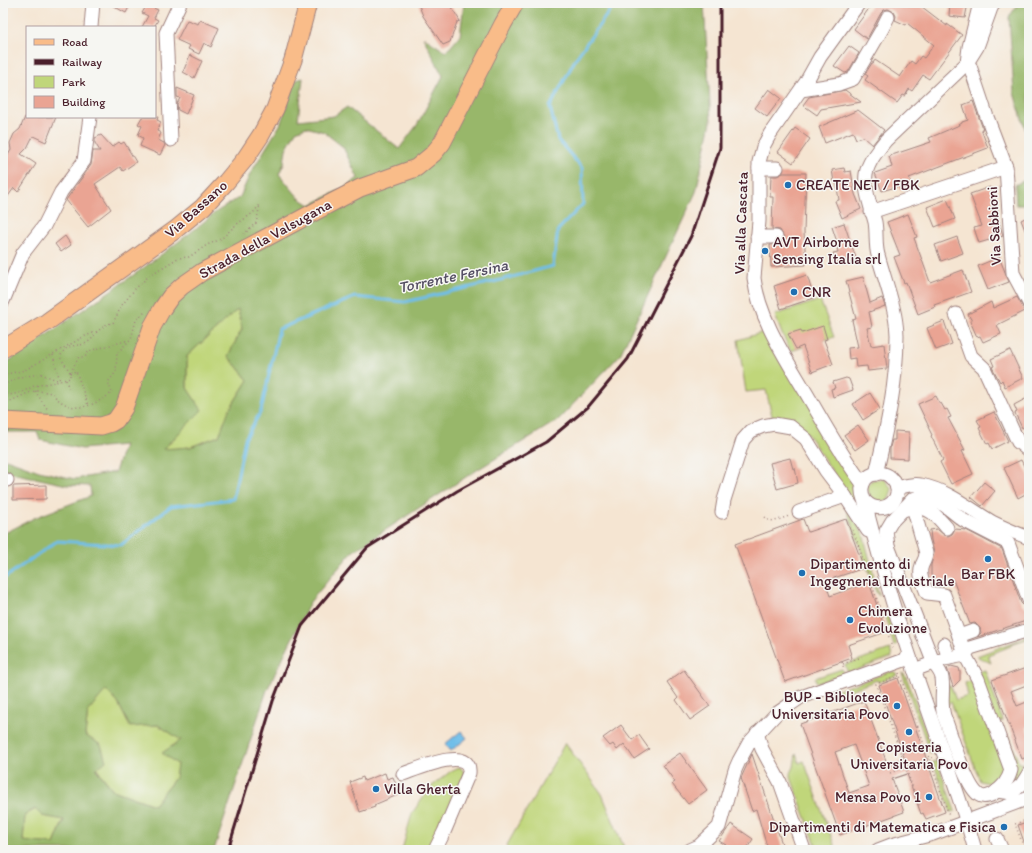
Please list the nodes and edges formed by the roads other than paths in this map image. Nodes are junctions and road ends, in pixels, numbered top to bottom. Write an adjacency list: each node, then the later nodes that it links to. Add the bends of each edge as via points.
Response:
1 (93, 3): 9 (street)
2 (180, 3): 13 (street, via 166,33)
3 (308, 3): 23 (main road, Via Bassano, via 293,60 275,109 245,159 226,182 175,230 47,322)
4 (515, 3): 24 (main road, Strada della Valsugana, via 442,143 433,154 416,168 354,192 208,268 171,296 152,327 124,408 116,420 101,426)
5 (859, 3): 11 (street, Via alla Cascata, via 820,57)
6 (980, 3): 10 (street, via 968,47)
7 (994, 3): 10 (street, via 977,47)
8 (888, 17): 11 (street, via 853,79)
9 (91, 26)
10 (967, 63): 14 (street, Via Sabbioni); 17 (street, via 877,151 866,173)
11 (801, 90): 15 (street, Via alla Cascata, via 770,134 763,147)
12 (90, 118): 20 (street, via 84,161 61,192 44,226 24,253)
13 (171, 140)
14 (1006, 167): 17 (street, Via Sabbioni); 21 (street, Via Sabbioni, via 1013,273)
15 (759, 168): 16 (street); 18 (street, Via alla Cascata)
16 (777, 168)
17 (871, 212): 26 (street, via 875,223 877,253 893,303 897,334 892,406)
18 (758, 237): 19 (street); 27 (street, Via alla Cascata, via 754,268 755,286 773,334 832,438)
19 (776, 237)
20 (3, 301)
21 (1029, 303)
22 (956, 314): 25 (street, via 971,356 984,368 1018,442)
23 (3, 349)
24 (3, 421)
25 (1029, 451)
26 (876, 474): 27 (street, via 866,479); 28 (street, via 887,475)
27 (863, 484): 30 (street)
28 (897, 488): 31 (street, via 895,500); 37 (street, via 910,484 936,489 992,521)
29 (845, 496): 33 (street, via 806,439 791,427 774,424 751,431 743,440); 34 (street); 36 (street)
30 (865, 501): 31 (street, via 874,508); 36 (street)
31 (886, 507): 36 (street)
32 (908, 509): 35 (street, via 927,509); 38 (street, via 913,499 923,497 944,505 963,520 1008,543); 41 (street, via 926,553 921,577 927,593 944,595); 46 (street, via 892,521 886,530 888,546 925,633)
33 (722, 512)
34 (799, 512)
35 (947, 528)
36 (873, 534): 45 (street)
37 (1029, 538)
38 (1029, 600)
39 (1029, 630): 43 (street, via 970,648)
40 (974, 634): 41 (street)
41 (960, 639): 43 (street)
42 (944, 644): 44 (street)
43 (966, 655): 44 (street); 50 (street, via 978,679 1011,770 1004,786)
44 (950, 658): 46 (street)
45 (912, 664): 46 (street); 47 (street, via 800,697 776,714); 52 (street)
46 (934, 664): 50 (street, via 942,678 942,707 968,780 980,796)
47 (757, 733): 54 (street, via 735,770 719,827 699,846); 55 (street, via 762,749 780,782)
48 (1029, 772): 50 (street, via 1022,784 1012,793)
49 (403, 774): 53 (street, via 448,760 465,762 467,766 469,773)
50 (997, 791)
51 (1029, 798): 52 (street)
52 (967, 821): 56 (street); 57 (street)
53 (434, 850)
54 (690, 850)
55 (804, 850)
56 (878, 850)
57 (975, 850)

